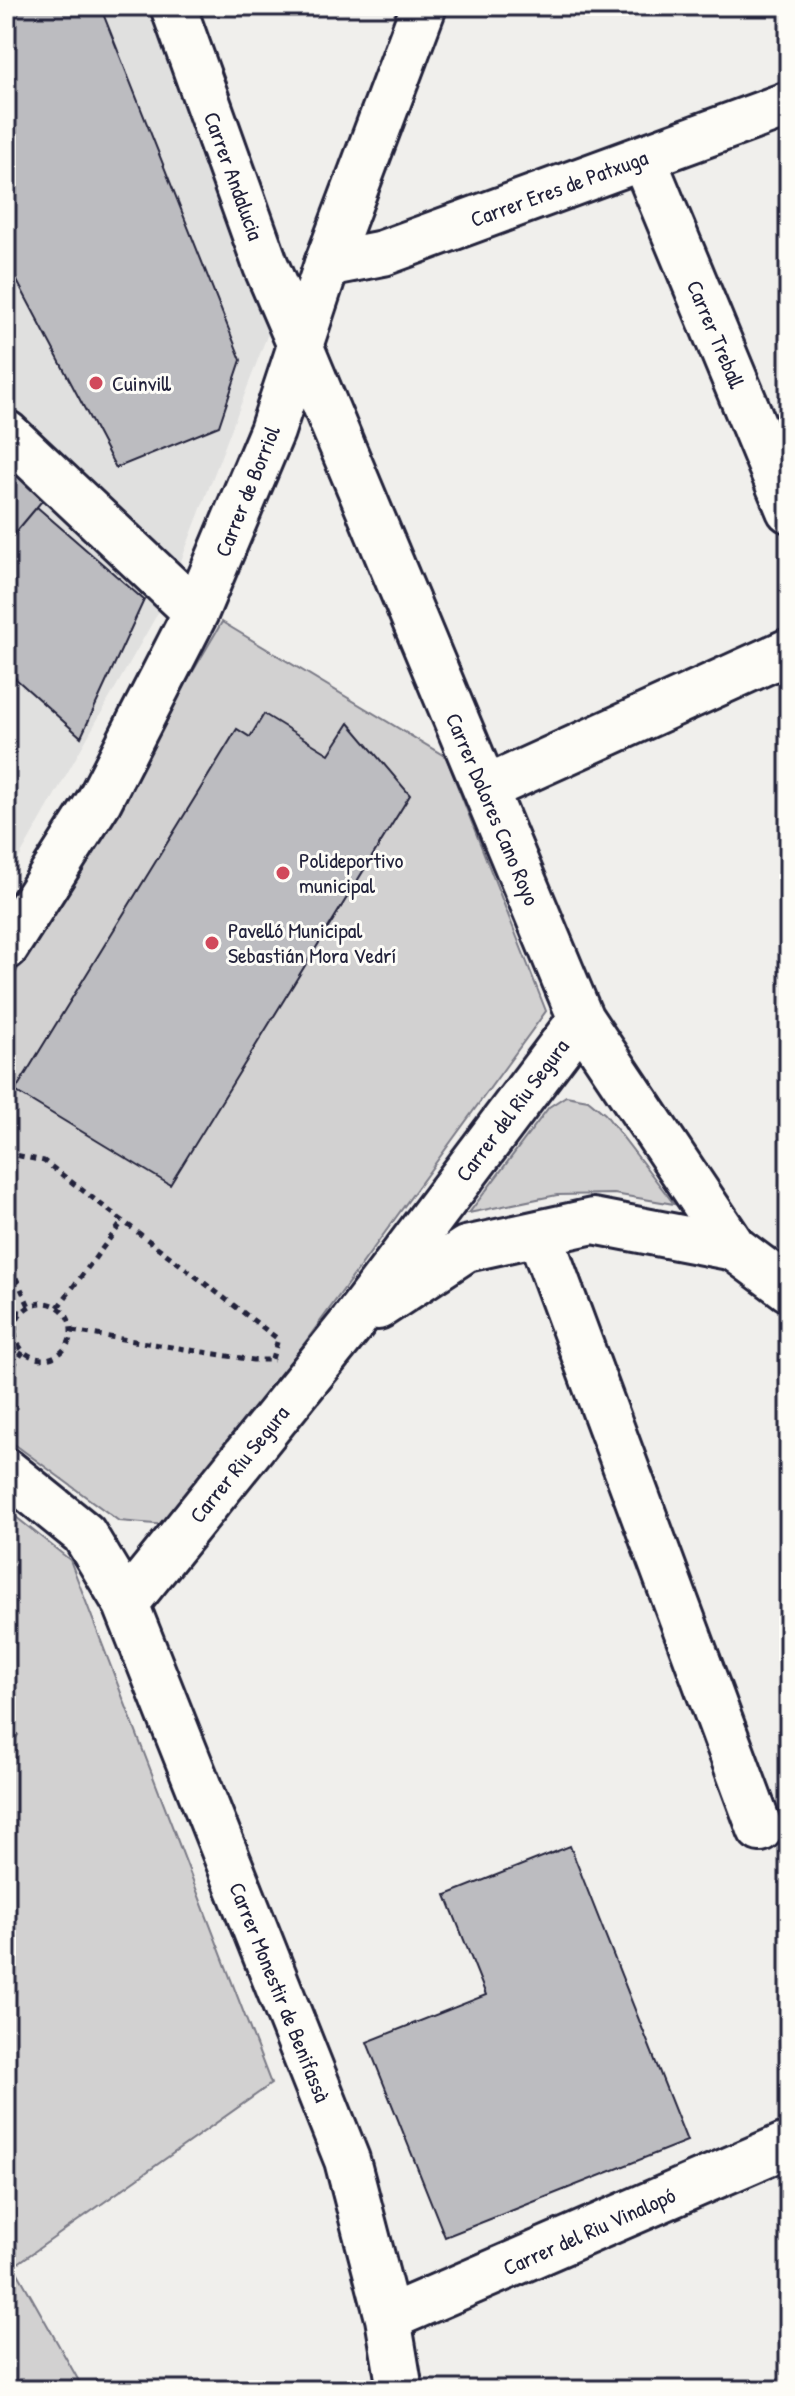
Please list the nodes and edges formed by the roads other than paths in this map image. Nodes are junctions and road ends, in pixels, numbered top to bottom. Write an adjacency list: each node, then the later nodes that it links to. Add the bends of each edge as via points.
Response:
1 (173, 6): 6 (street, Carrer Andalucia, via 266,266)
2 (421, 8): 5 (street, Carrer de Borriol)
3 (789, 104): 4 (street, Carrer Eres de Patxuga)
4 (643, 158): 5 (street, Carrer Eres de Patxuga, via 383,253); 8 (street, Carrer Treball)
5 (327, 264): 6 (street, Carrer de Borriol)
6 (300, 345): 9 (street, Carrer de Borriol, via 272,431); 11 (street, Carrer Dolores Cano Royo)
7 (6, 433): 9 (street)
8 (789, 510)
9 (196, 612): 12 (street, Carrer de Borriol, via 99,801)
10 (789, 651): 11 (street)
11 (485, 789): 13 (street, Carrer Dolores Cano Royo)
12 (6, 947)
13 (581, 1019): 14 (street, Carrer del Riu Segura); 16 (street, Carrer Dolores Cano Royo)
14 (443, 1202): 17 (street, Carrer del Riu Segura); 19 (street, Carrer del Riu Segura)
15 (539, 1233): 16 (street, via 593,1221); 17 (street); 22 (street)
16 (734, 1248): 18 (street)
17 (466, 1249): 19 (street)
18 (789, 1289)
19 (352, 1323): 21 (street, Carrer Riu Segura, via 290,1368)
20 (6, 1471): 21 (street, Carrer Monestir de Benifassà, via 84,1534)
21 (126, 1604): 24 (street, Carrer Monestir de Benifassà, via 347,2160)
22 (760, 1829)
23 (789, 2144): 24 (street, Carrer del Riu Vinalopó)
24 (388, 2318): 25 (street, Carrer Monestir de Benifassà)
25 (400, 2390)

